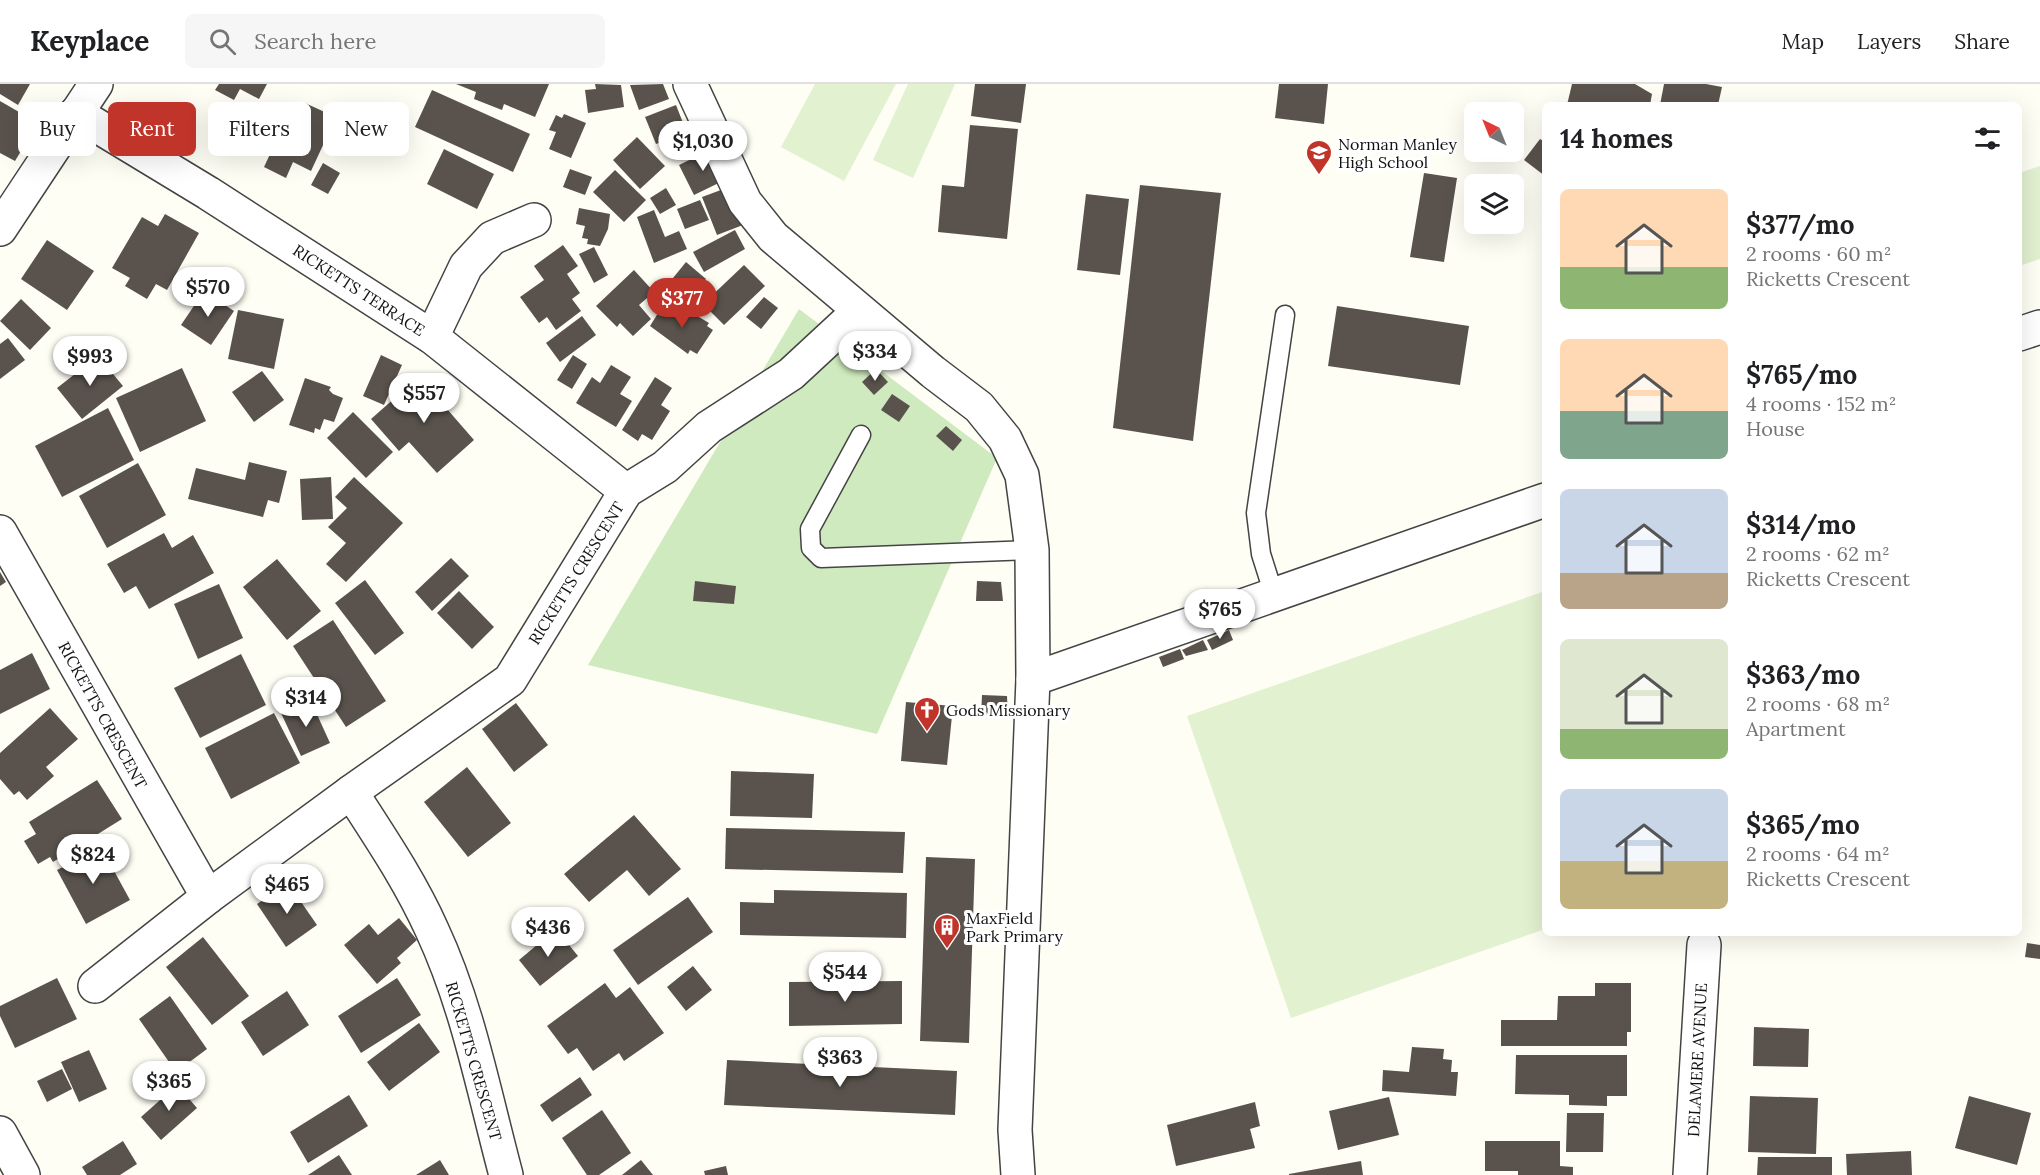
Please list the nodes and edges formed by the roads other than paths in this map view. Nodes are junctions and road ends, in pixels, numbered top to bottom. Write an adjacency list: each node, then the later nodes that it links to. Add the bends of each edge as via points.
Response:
1 (96, 84): 3 (street)
2 (690, 84): 8 (street, via 745,202 772,237)
3 (84, 102)
4 (96, 125): 12 (street, RICKETTS TERRACE)
5 (48, 156): 7 (street)
6 (534, 220): 12 (street, via 492,238 466,266)
7 (0, 230)
8 (859, 311): 14 (street, RICKETTS CRESCENT, via 791,374 709,427 665,467); 17 (street, via 979,407 1005,439 1022,475)
9 (1285, 315): 18 (lane, via 1256,513 1261,554)
10 (2040, 327): 11 (street)
11 (2022, 333)
12 (432, 337): 14 (street, RICKETTS TERRACE)
13 (861, 435): 17 (lane, via 810,529 811,548 822,558)
14 (626, 491): 20 (street, RICKETTS CRESCENT, via 510,680)
15 (1542, 501): 18 (street)
16 (0, 532): 21 (street, RICKETTS CRESCENT)
17 (1032, 550): 19 (street)
18 (1274, 595): 19 (street)
19 (1033, 679): 27 (street, via 1015,1131)
20 (351, 792): 21 (street, RICKETTS CRESCENT); 26 (street, RICKETTS CRESCENT, via 397,863 433,930 460,1001)
21 (207, 897): 23 (street, RICKETTS CRESCENT)
22 (1704, 945): 28 (street, DELAMERE AVENUE)
23 (95, 986)
24 (0, 1133): 25 (street)
25 (23, 1175)
26 (506, 1175)
27 (1017, 1175)
28 (1690, 1175)

